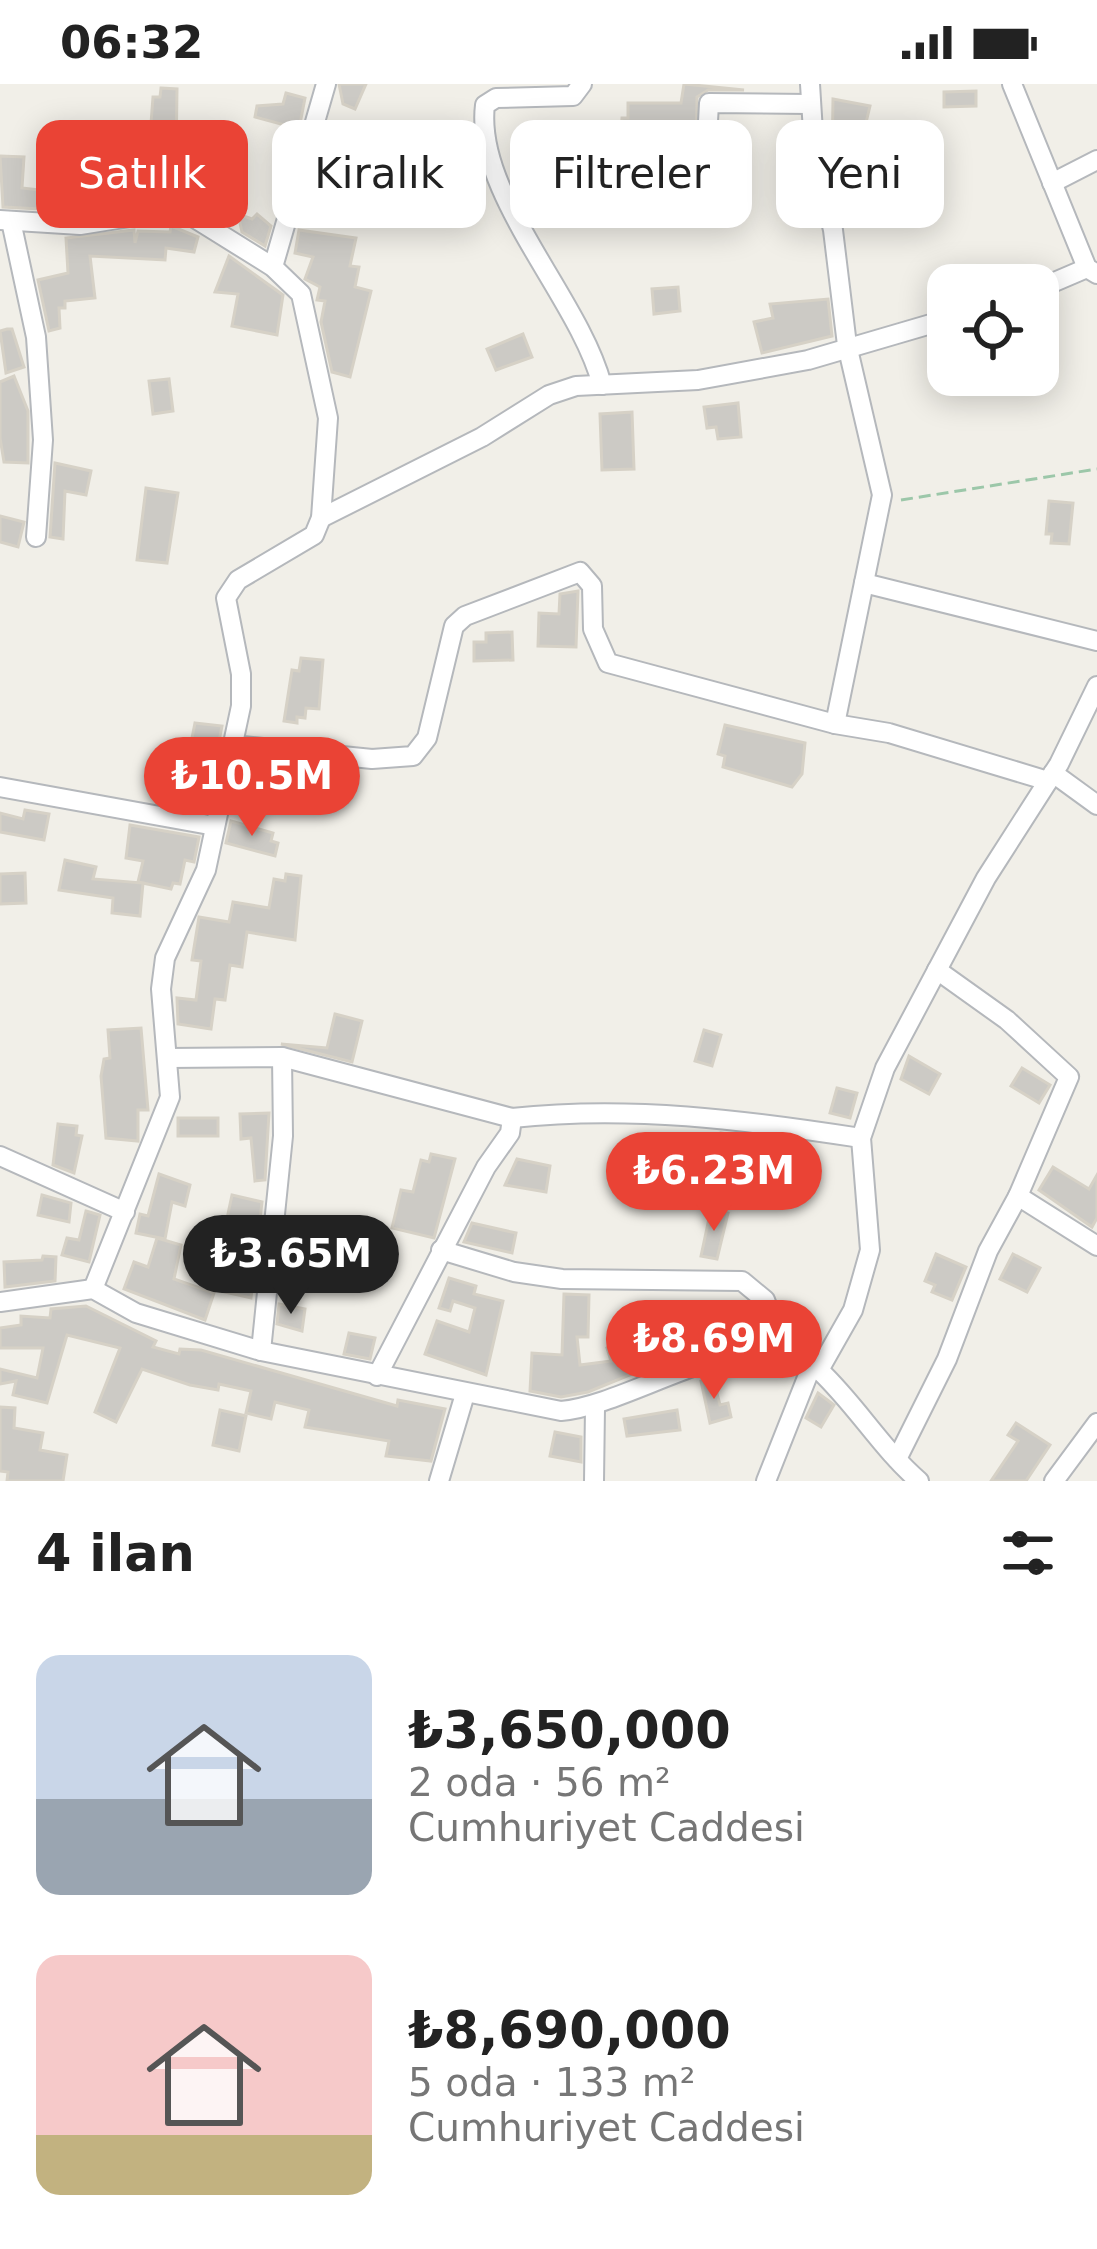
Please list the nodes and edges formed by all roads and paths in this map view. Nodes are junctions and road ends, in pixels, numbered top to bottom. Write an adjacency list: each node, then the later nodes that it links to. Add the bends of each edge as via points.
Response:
1 (326, 84): 9 (street)
2 (582, 84): 14 (street, via 573,96 496,98 485,105 482,130 525,236 592,345)
3 (1012, 84): 7 (street)
4 (809, 94): 5 (street, via 709,103); 13 (street)
5 (708, 120)
6 (1097, 160): 7 (street)
7 (1052, 183): 10 (street)
8 (5, 220): 9 (street, via 120,222 180,209); 18 (street, via 36,337 44,440)
9 (273, 267): 17 (street, via 301,294 328,418)
10 (1092, 271): 11 (street)
11 (1059, 282)
12 (927, 324): 13 (street)
13 (847, 345): 14 (street, via 698,380); 16 (street)
14 (602, 385): 17 (street, via 549,395)
15 (1097, 469): 16 (path)
16 (881, 502): 19 (street)
17 (321, 518): 23 (street, via 314,535 230,590 242,690)
18 (36, 537)
19 (864, 583): 20 (street); 22 (street)
20 (1097, 641)
21 (1097, 686): 24 (street)
22 (835, 724): 23 (street, via 608,663 593,629 592,586 580,572 454,626 427,738 413,756); 24 (street)
23 (233, 745): 27 (street)
24 (1050, 777): 26 (street); 28 (street)
25 (0, 787): 27 (street)
26 (1097, 805)
27 (215, 826): 30 (street, via 200,888 165,958)
28 (937, 970): 32 (street, via 885,1068); 34 (street, via 1069,1077)
29 (282, 1057): 30 (street); 31 (street); 41 (street, via 282,1157)
30 (168, 1058): 35 (street, via 168,1106)
31 (512, 1118): 32 (street, via 584,1110 717,1117); 37 (street)
32 (861, 1138): 42 (street, via 870,1250 853,1310)
33 (0, 1156): 35 (street)
34 (1018, 1196): 36 (street); 47 (street)
35 (125, 1212): 38 (street)
36 (1097, 1246)
37 (441, 1250): 40 (street, via 550,1278 742,1281 765,1300); 43 (street)
38 (93, 1289): 39 (street); 41 (street, via 136,1313)
39 (0, 1302)
40 (784, 1350): 42 (street); 45 (street, via 748,1350)
41 (261, 1351): 43 (street)
42 (816, 1367): 47 (street); 50 (street)
43 (377, 1376): 44 (street)
44 (465, 1394): 45 (street, via 546,1410); 48 (street)
45 (595, 1408): 49 (street)
46 (1097, 1423): 52 (street)
47 (897, 1459): 51 (street)
48 (439, 1481)
49 (594, 1481)
50 (766, 1481)
51 (919, 1481)
52 (1054, 1481)

